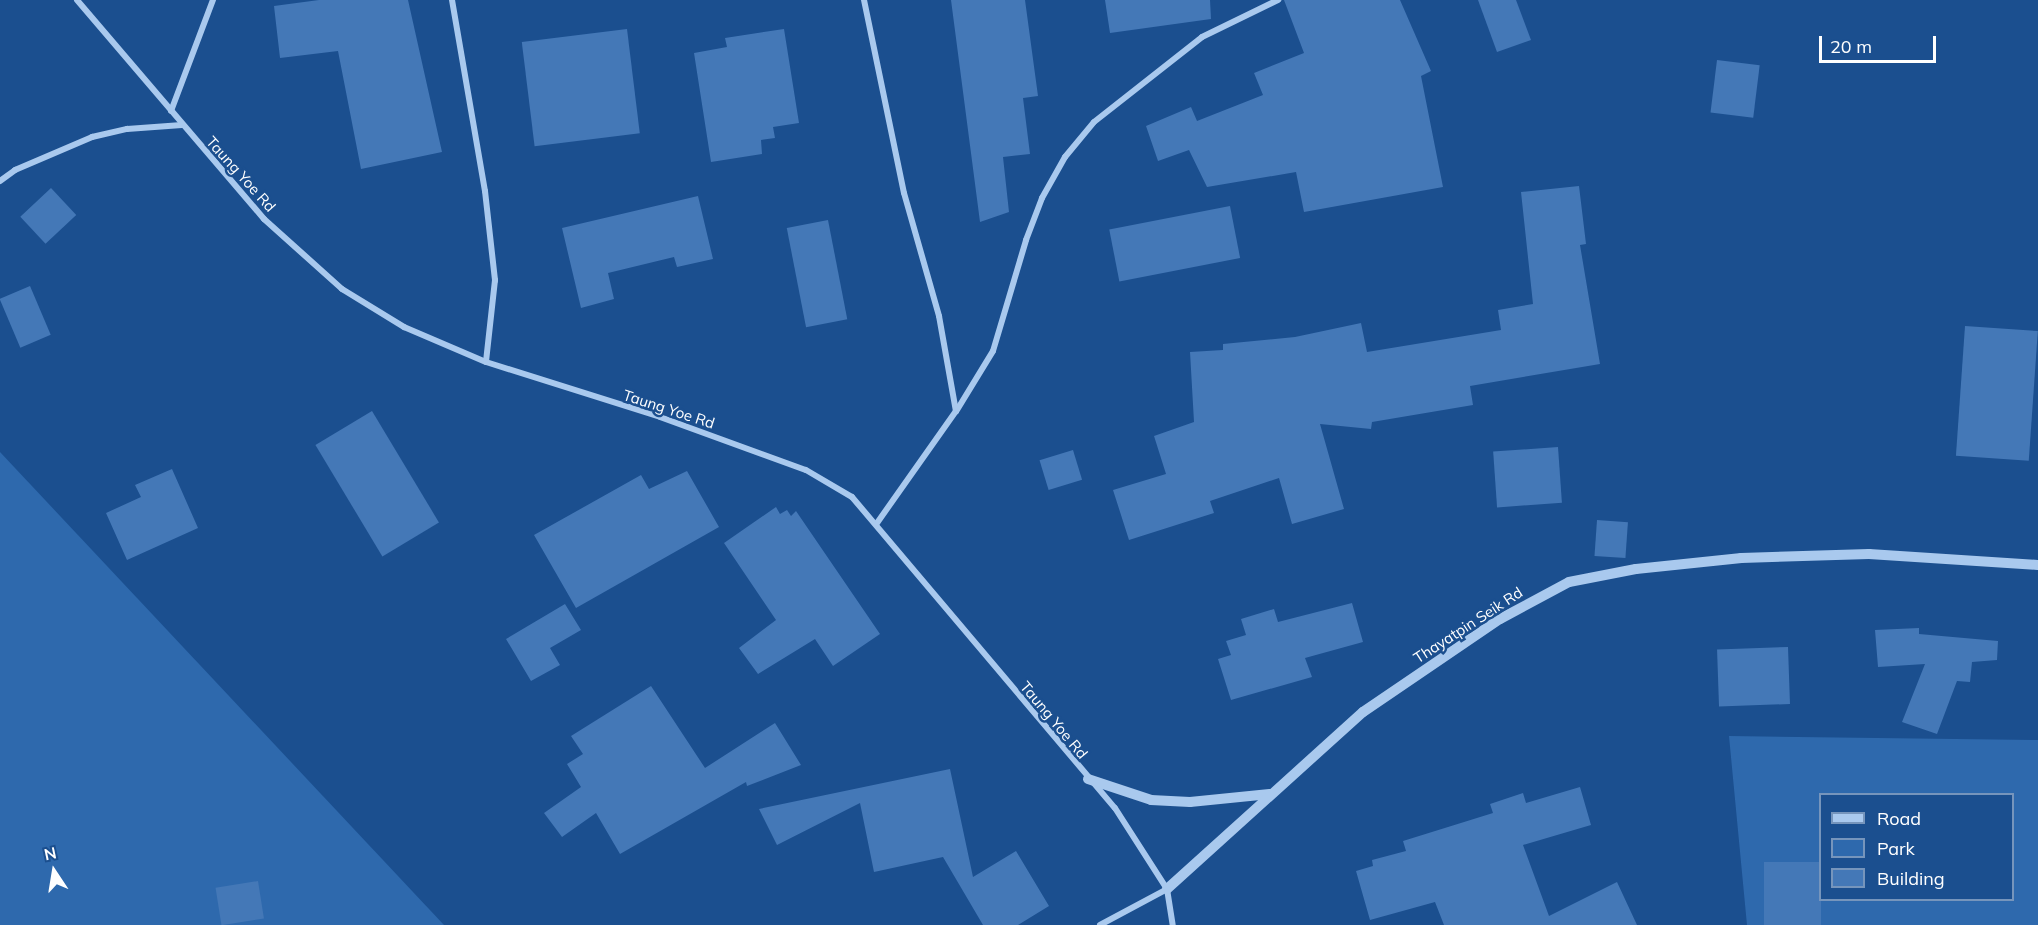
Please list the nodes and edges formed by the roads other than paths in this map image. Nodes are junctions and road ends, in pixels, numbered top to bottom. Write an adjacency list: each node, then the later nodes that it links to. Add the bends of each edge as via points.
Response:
1 (77, 0): 6 (street, Taung Yoe Rd)
2 (213, 0): 6 (street)
3 (452, 0): 9 (street, via 485,191 495,280)
4 (864, 0): 10 (street, via 904,193 941,326)
5 (1278, 0): 10 (street, via 1202,37 1094,122 1065,157 1042,198 1026,240 993,351)
6 (171, 111): 7 (street, Taung Yoe Rd)
7 (182, 125): 8 (street, via 127,129 92,137 15,170); 9 (street, Taung Yoe Rd, via 264,219 342,289 404,327)
8 (0, 181)
9 (486, 362): 11 (street, Taung Yoe Rd, via 660,417 806,470 852,497)
10 (956, 411): 11 (street, via 946,431)
11 (877, 523): 13 (street, Taung Yoe Rd)
12 (2038, 565): 14 (street, Thayatpin Seik Rd, via 1869,554 1741,558 1636,569 1569,582 1500,619 1363,712)
13 (1088, 779): 14 (street, via 1151,800 1190,802); 15 (street, Taung Yoe Rd, via 1115,808)
14 (1270, 794): 15 (street, Thayatpin Seik Rd)
15 (1167, 889): 16 (street); 17 (street, Taung Yoe Rd)
16 (1100, 925)
17 (1173, 925)

